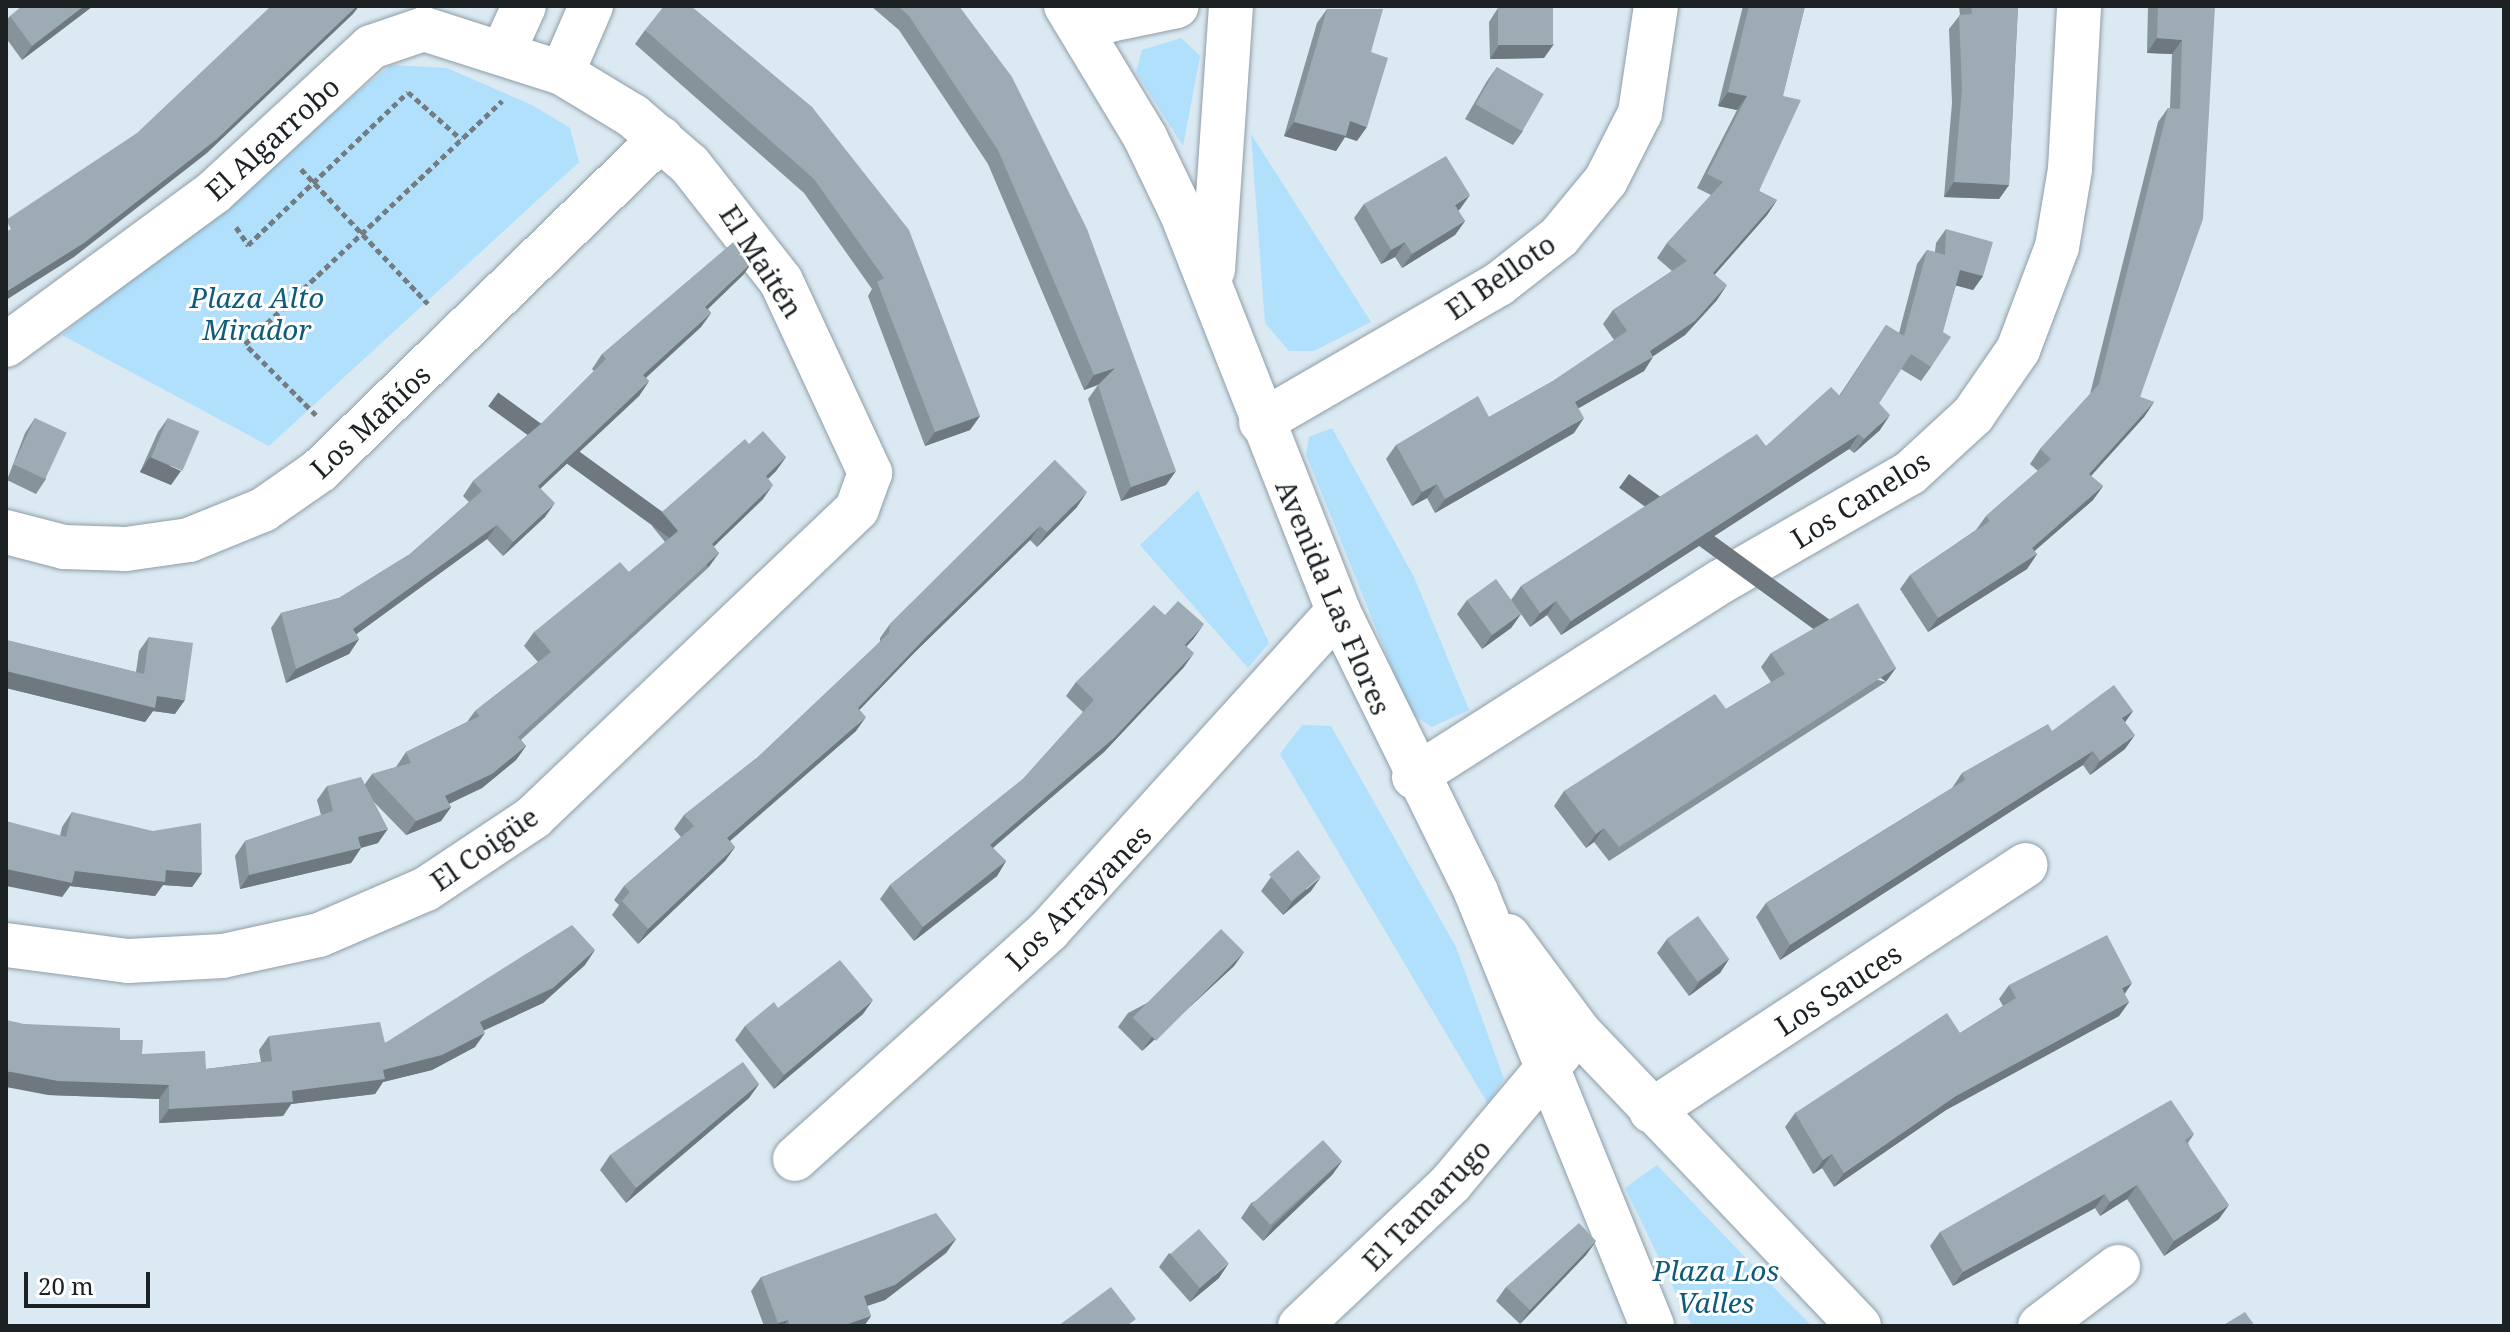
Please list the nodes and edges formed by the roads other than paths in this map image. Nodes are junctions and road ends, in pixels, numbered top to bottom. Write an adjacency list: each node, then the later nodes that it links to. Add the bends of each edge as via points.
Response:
1 (524, 6): 8 (street)
2 (591, 6): 8 (street)
3 (1177, 6): 7 (street, via 1110,20)
4 (1231, 6): 10 (street, Avenida Las Flores)
5 (1656, 6): 12 (street, El Belloto, via 1640,113 1606,180 1559,237 1499,284)
6 (2079, 6): 16 (street, Los Canelos, via 2070,169 2057,247 2018,350 1973,415 1910,473 1722,581)
7 (1067, 7): 10 (street, Avenida Las Flores, via 1145,137)
8 (536, 62): 9 (street, El Maitén); 11 (street, El Algarrobo, via 424,29 387,36 213,193)
9 (661, 138): 13 (street, El Maitén, via 741,222 797,312 867,461 869,486); 14 (street, Los Mañíos, via 346,445 263,510 189,540 95,550)
10 (1212, 292): 12 (street, Avenida Las Flores)
11 (6, 345)
12 (1261, 422): 15 (street, Avenida Las Flores)
13 (857, 509): 19 (street, El Coigüe, via 534,817 426,889 319,935 223,956 128,961)
14 (6, 532)
15 (1338, 611): 16 (street, Avenida Las Flores); 23 (street, Los Arrayanes, via 1049,930)
16 (1414, 777): 18 (street, Avenida Las Flores)
17 (2026, 865): 22 (street, Los Sauces)
18 (1476, 892): 20 (street, Avenida Las Flores); 21 (street, Avenida Las Flores)
19 (6, 945)
20 (1579, 1032): 21 (street, El Tamarugo); 22 (street, Avenida Las Flores)
21 (1543, 1073): 25 (street, El Tamarugo, via 1451,1183); 26 (street, Avenida Las Flores)
22 (1651, 1111): 27 (street, Avenida Las Flores)
23 (795, 1159)
24 (2118, 1267): 28 (street)
25 (1300, 1326)
26 (1652, 1326)
27 (1859, 1326)
28 (2040, 1326)

